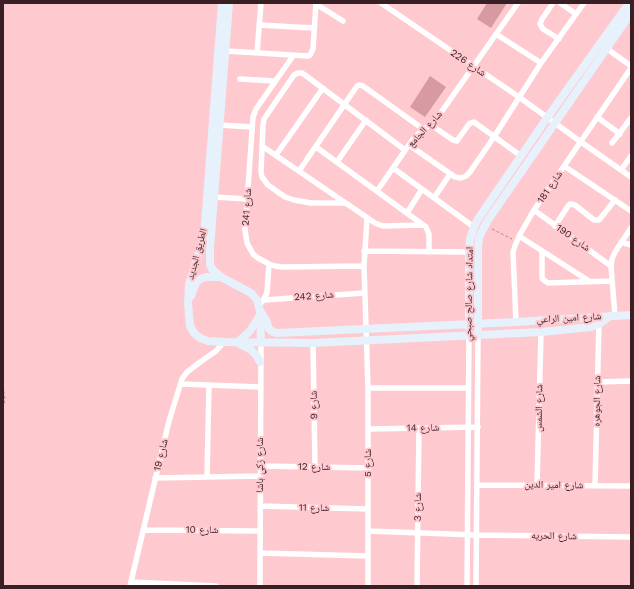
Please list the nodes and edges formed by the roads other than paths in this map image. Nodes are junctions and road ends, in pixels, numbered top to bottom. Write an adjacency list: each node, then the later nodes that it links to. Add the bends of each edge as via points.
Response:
1 (222, 3): 86 (street, الطريق الجديد, via 205,224 189,285)
2 (229, 3): 19 (street, الطريق الجديد)
3 (261, 3): 14 (street)
4 (381, 3): 10 (street, شارع 226)
5 (518, 3): 16 (street, شارع الجامع)
6 (553, 3): 17 (street, via 540,24 543,29)
7 (560, 3): 12 (street)
8 (584, 3): 12 (street)
9 (316, 4): 13 (street); 15 (street)
10 (390, 6): 23 (street, شارع 226)
11 (626, 7): 18 (street, امتداد شارع صالح صبحي); 31 (street, امتداد شارع صالح صبحي)
12 (576, 14): 17 (street)
13 (343, 21)
14 (259, 25): 15 (street); 20 (street)
15 (314, 28): 21 (street, via 313,49 310,55)
16 (496, 34): 22 (street); 23 (street, شارع الجامع)
17 (559, 39): 22 (street)
18 (606, 48): 24 (street); 34 (street, امتداد شارع صالح صبحي)
19 (226, 51): 20 (street); 36 (street, الطريق الجديد)
20 (257, 53): 21 (street)
21 (293, 56): 26 (street, شارع 241)
22 (541, 63): 28 (street)
23 (474, 67): 28 (street, شارع 226); 35 (street, شارع الجامع)
24 (631, 67): 30 (street, شارع 181)
25 (240, 79): 26 (street)
26 (275, 81): 37 (street, شارع 241, via 256,109)
27 (322, 88): 29 (street); 44 (street, via 302,73 294,75 264,119); 47 (street)
28 (520, 97): 31 (street, شارع 226); 40 (street)
29 (345, 104): 33 (street); 38 (street, via 357,86 361,85); 45 (street)
30 (597, 117): 39 (street); 41 (street, شارع 181)
31 (548, 118): 34 (street, شارع 226); 48 (street, امتداد شارع صالح صبحي)
32 (631, 118): 39 (street)
33 (366, 120): 46 (street); 50 (street)
34 (555, 123): 41 (street, شارع 226); 93 (street, امتداد شارع صالح صبحي, via 484,226 479,238)
35 (431, 124): 38 (street, شارع الجامع); 40 (street, via 455,141 472,122)
36 (220, 125): 37 (street); 59 (street, الطريق الجديد)
37 (252, 127): 61 (street, شارع 241)
38 (423, 129): 43 (street, شارع الجامع)
39 (620, 134): 42 (street)
40 (494, 137): 48 (street); 55 (street, via 466,176 461,178)
41 (581, 142): 51 (street, شارع 181); 53 (street, شارع 226)
42 (612, 143)
43 (409, 145): 46 (street, شارع الجامع); 55 (street)
44 (262, 146): 47 (street); 63 (street, via 262,177 268,185 286,197 302,202)
45 (316, 147): 50 (street); 54 (street)
46 (406, 150): 52 (street, شارع الجامع)
47 (276, 155): 54 (street)
48 (521, 156): 70 (street, امتداد شارع صالح صبحي)
49 (631, 156): 53 (street)
50 (337, 162): 58 (street)
51 (564, 166): 62 (street); 64 (street, شارع 181)
52 (393, 168): 57 (street); 58 (street, شارع الجامع)
53 (621, 170): 56 (street, شارع 226)
54 (299, 171): 63 (street)
55 (450, 174): 60 (street)
56 (631, 177)
57 (422, 189): 60 (street); 66 (street)
58 (377, 191): 66 (street)
59 (214, 197): 61 (street); 82 (street, الطريق الجديد, via 210,265)
60 (434, 198): 70 (street)
61 (247, 199): 79 (street, شارع 241, via 246,243 253,254)
62 (615, 200): 65 (street); 69 (street, via 599,220 594,220 570,204)
63 (345, 203): 67 (street)
64 (534, 210): 69 (street, شارع 190); 72 (street, شارع 181)
65 (631, 211)
66 (407, 213): 68 (street)
67 (367, 218): 68 (street, via 384,226); 75 (street, شارع 5)
68 (423, 225): 77 (street, via 428,231)
69 (555, 226): 81 (street, شارع 190)
70 (474, 227): 78 (street, امتداد شارع صالح صبحي)
71 (631, 228): 73 (street)
72 (518, 238): 76 (street); 91 (street, شارع 181, via 513,252)
73 (622, 242): 74 (street); 81 (street, via 615,252)
74 (631, 246)
75 (364, 251): 77 (street); 80 (street, شارع 5)
76 (542, 251): 84 (street); 84 (street, via 542,278 548,283)
77 (429, 252): 78 (street)
78 (469, 252): 92 (street, امتداد شارع صالح صبحي)
79 (269, 264): 80 (street, شارع 241, via 282,267); 87 (street, via 267,290)
80 (364, 266): 85 (street, شارع 5)
81 (611, 266): 83 (street)
82 (221, 277): 86 (street, via 200,279); 87 (street, الطريق الجديد, via 251,293)
83 (612, 280): 84 (street); 89 (street)
84 (589, 282)
85 (364, 293): 87 (street, شارع 242); 94 (street, شارع 5)
86 (188, 304): 99 (street, الطريق الجديد, via 190,326 194,333 208,341)
87 (261, 308): 94 (street, شارع امين الراعي, via 269,329 277,333); 100 (street, via 250,331); 101 (street)
88 (631, 315): 89 (street)
89 (612, 316): 90 (street, شارع امين الراعي)
90 (599, 320): 91 (street, شارع امين الراعي); 95 (street, شارع امين الراعي, via 582,328); 105 (street, شارع الجوهره)
91 (516, 322): 93 (street, شارع امين الراعي)
92 (469, 324): 93 (street, شارع امين الراعي); 94 (street, شارع امين الراعي); 96 (street, امتداد شارع صالح صبحي)
93 (478, 324): 97 (street, امتداد شارع صالح صبحي)
94 (366, 329): 98 (street, شارع 5)
95 (541, 332): 97 (street, شارع امين الراعي); 122 (street, شارع الشمس)
96 (469, 335): 97 (street, شارع امين الراعي); 98 (street, شارع امين الراعي); 110 (street, امتداد شارع صالح صبحي)
97 (478, 335): 113 (street, امتداد شارع صالح صبحي)
98 (367, 341): 102 (street, شارع امين الراعي); 109 (street, شارع 5)
99 (224, 342): 100 (street, الطريق الجديد); 106 (street, شارع 19, via 187,372)
100 (237, 343): 101 (street, الطريق الجديد); 103 (street, via 251,350)
101 (261, 343): 102 (street, شارع امين الراعي); 103 (street, شارع زكي باشا)
102 (313, 343): 116 (street, شارع 9)
103 (260, 362): 108 (street, شارع زكي باشا)
104 (631, 381): 105 (street)
105 (597, 382): 123 (street, شارع الجوهره)
106 (181, 384): 107 (street); 120 (street, شارع 19)
107 (209, 385): 108 (street); 119 (street)
108 (260, 386): 115 (street, شارع زكي باشا)
109 (368, 388): 110 (street); 114 (street, شارع 5)
110 (468, 388): 112 (street, امتداد شارع صالح صبحي)
111 (419, 428): 112 (street, شارع 14); 114 (street, شارع 14); 130 (street, شارع 3)
112 (468, 428): 113 (street, شارع 14); 132 (street, امتداد شارع صالح صبحي)
113 (478, 428): 121 (street, امتداد شارع صالح صبحي)
114 (368, 429): 117 (street, شارع 5)
115 (260, 466): 116 (street, شارع 12); 118 (street, شارع زكي باشا)
116 (315, 467): 117 (street, شارع 12)
117 (368, 468): 126 (street, شارع 5)
118 (260, 476): 119 (street); 125 (street, شارع زكي باشا)
119 (207, 477): 120 (street)
120 (155, 478): 127 (street, شارع 19)
121 (477, 485): 122 (street, شارع امير الدين); 133 (street, امتداد شارع صالح صبحي)
122 (537, 485): 123 (street, شارع امير الدين)
123 (595, 486): 124 (street, شارع امير الدين)
124 (631, 486)
125 (260, 506): 126 (street, شارع 11); 128 (street, شارع زكي باشا)
126 (368, 509): 129 (street, شارع 5)
127 (143, 530): 128 (street, شارع 10); 137 (street, شارع 19)
128 (260, 531): 135 (street, شارع زكي باشا)
129 (368, 531): 130 (street); 136 (street, شارع 5)
130 (418, 533): 132 (street); 142 (street, شارع 3)
131 (631, 533): 134 (street)
132 (467, 535): 133 (street); 143 (street, امتداد شارع صالح صبحي)
133 (476, 535): 134 (street, شارع الحريه); 144 (street, امتداد شارع صالح صبحي)
134 (631, 537)
135 (260, 553): 136 (street); 140 (street, شارع زكي باشا)
136 (368, 556): 141 (street, شارع 5)
137 (130, 584): 138 (street)
138 (172, 585): 139 (street)
139 (215, 586)
140 (260, 586)
141 (368, 586)
142 (417, 586)
143 (467, 586)
144 (476, 586)

